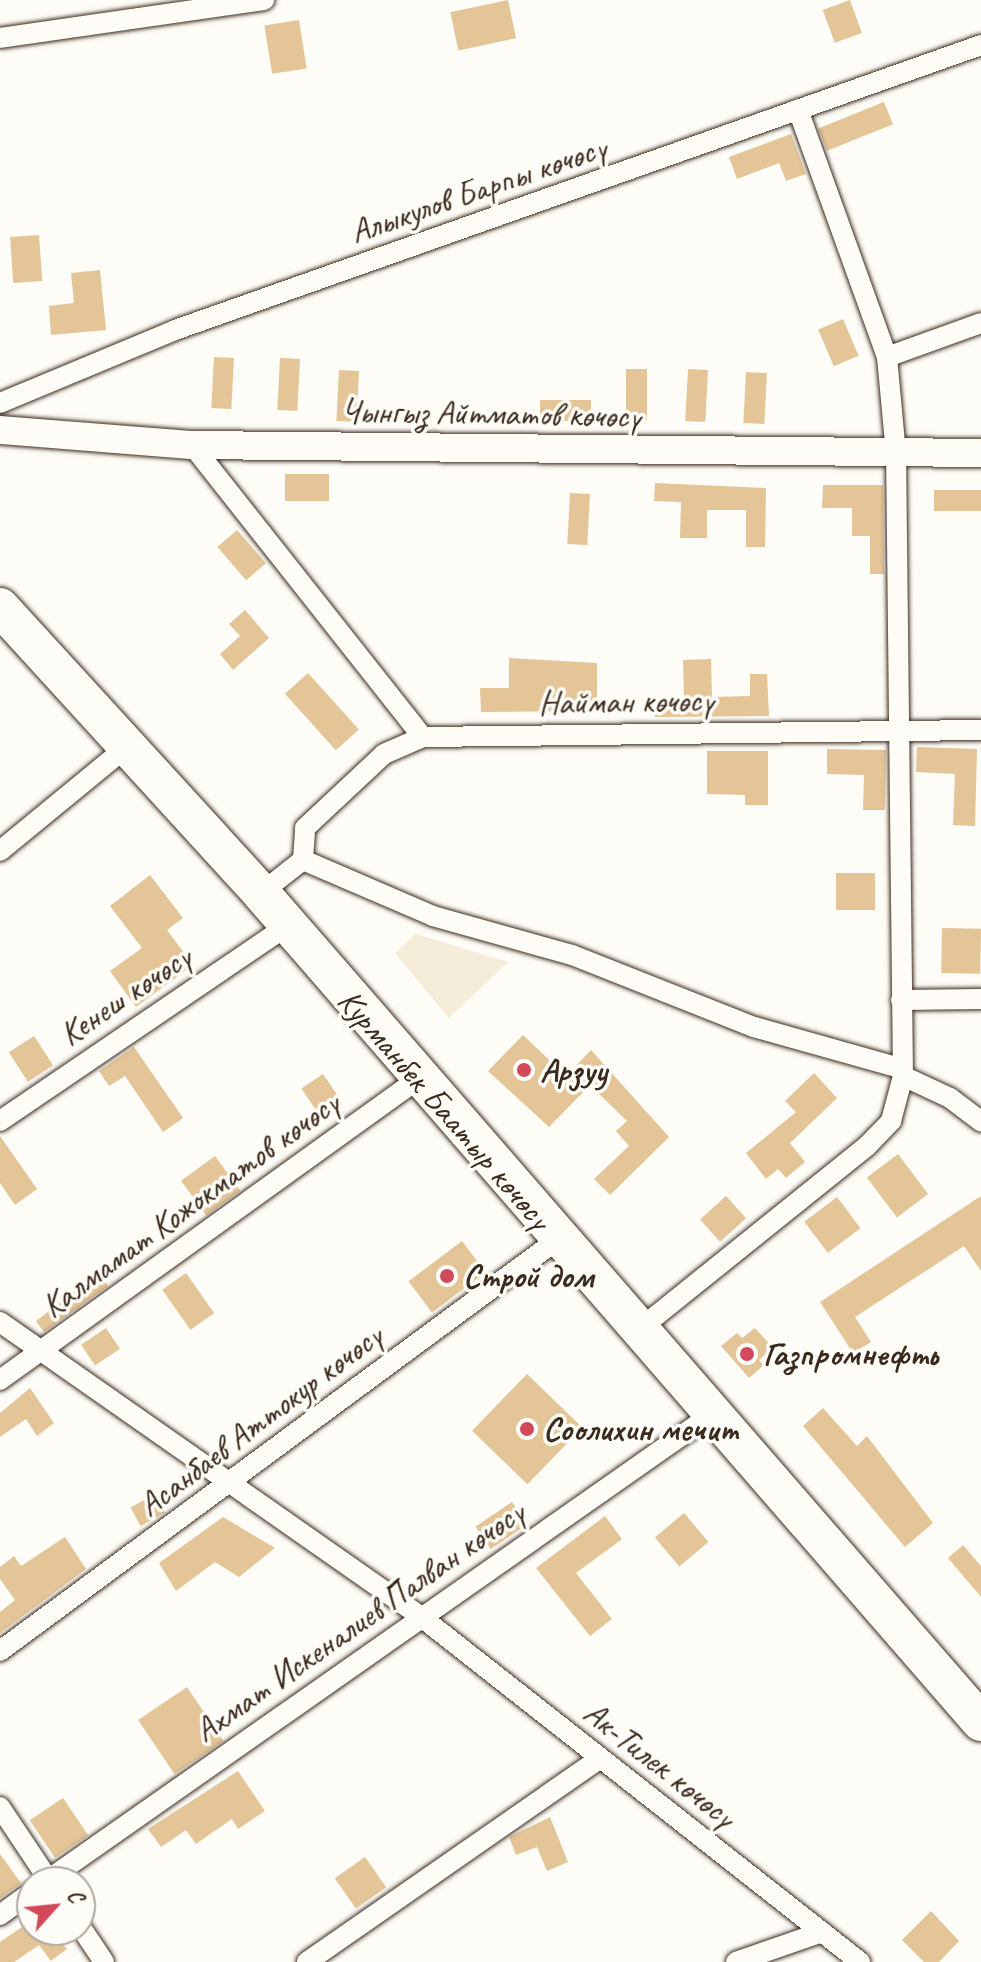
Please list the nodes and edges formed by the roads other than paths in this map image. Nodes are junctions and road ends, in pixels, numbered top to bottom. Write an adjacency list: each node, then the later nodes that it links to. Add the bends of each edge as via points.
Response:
1 (264, 0): 2 (street)
2 (0, 38)
3 (981, 45): 4 (street, Алыкулов Барпы көчөсү)
4 (798, 110): 6 (street); 7 (street, Алыкулов Барпы көчөсү, via 175,330)
5 (981, 323): 6 (street)
6 (887, 357): 11 (street)
7 (0, 403)
8 (0, 430): 9 (main road, Чынгыз Айтматов көчөсү)
9 (192, 445): 11 (main road, Чынгыз Айтматов көчөсү); 15 (street)
10 (981, 453): 11 (main road, Чынгыз Айтматов көчөсү)
11 (896, 454): 13 (street)
12 (0, 607): 16 (highway, Курманбек Баатыр көчөсү)
13 (897, 730): 14 (street, Найман көчөсү); 15 (street, Найман көчөсү); 22 (street)
14 (981, 730)
15 (423, 737): 18 (street, Найман көчөсү, via 384,754 305,828)
16 (128, 746): 17 (street); 19 (highway, Курманбек Баатыр көчөсү)
17 (0, 851)
18 (303, 860): 19 (street); 23 (street, via 433,916 572,955 815,1047)
19 (261, 893): 20 (highway, Курманбек Баатыр көчөсү)
20 (288, 925): 24 (highway, Курманбек Баатыр көчөсү); 25 (street, Кенеш көчөсү)
21 (981, 999): 22 (street)
22 (901, 1000): 23 (street)
23 (902, 1072): 26 (street); 29 (street, via 891,1121 867,1146)
24 (418, 1079): 27 (highway, Курманбек Баатыр көчөсү); 30 (street, Калмамат Кожокматов көчөсү)
25 (0, 1121)
26 (981, 1121)
27 (557, 1240): 29 (highway, Курманбек Баатыр көчөсү); 33 (street, Асанбаев Аттокур көчөсү)
28 (0, 1322): 30 (street, Ак-Тилек көчөсү)
29 (637, 1331): 32 (highway, Курманбек Баатыр көчөсү)
30 (40, 1351): 31 (street, Калмамат Кожокматов көчөсү); 33 (street, Ак-Тилек көчөсү)
31 (0, 1380)
32 (711, 1415): 34 (street, Ахмат Искеналиев Палван көчөсү); 36 (highway, Курманбек Баатыр көчөсү)
33 (227, 1485): 34 (street, Ак-Тилек көчөсү); 35 (street, Асанбаев Аттокур көчөсү)
34 (420, 1616): 37 (street, Ак-Тилек көчөсү); 40 (street, Ахмат Искеналиев Палван көчөсү)
35 (0, 1651)
36 (981, 1722)
37 (600, 1758): 41 (street, Ак-Тилек көчөсү); 42 (street)
38 (0, 1807): 39 (street)
39 (34, 1866)
40 (69, 1866)
41 (822, 1932): 43 (street); 44 (street, Ак-Тилек көчөсү)
42 (307, 1962)
43 (736, 1962)
44 (860, 1962)

